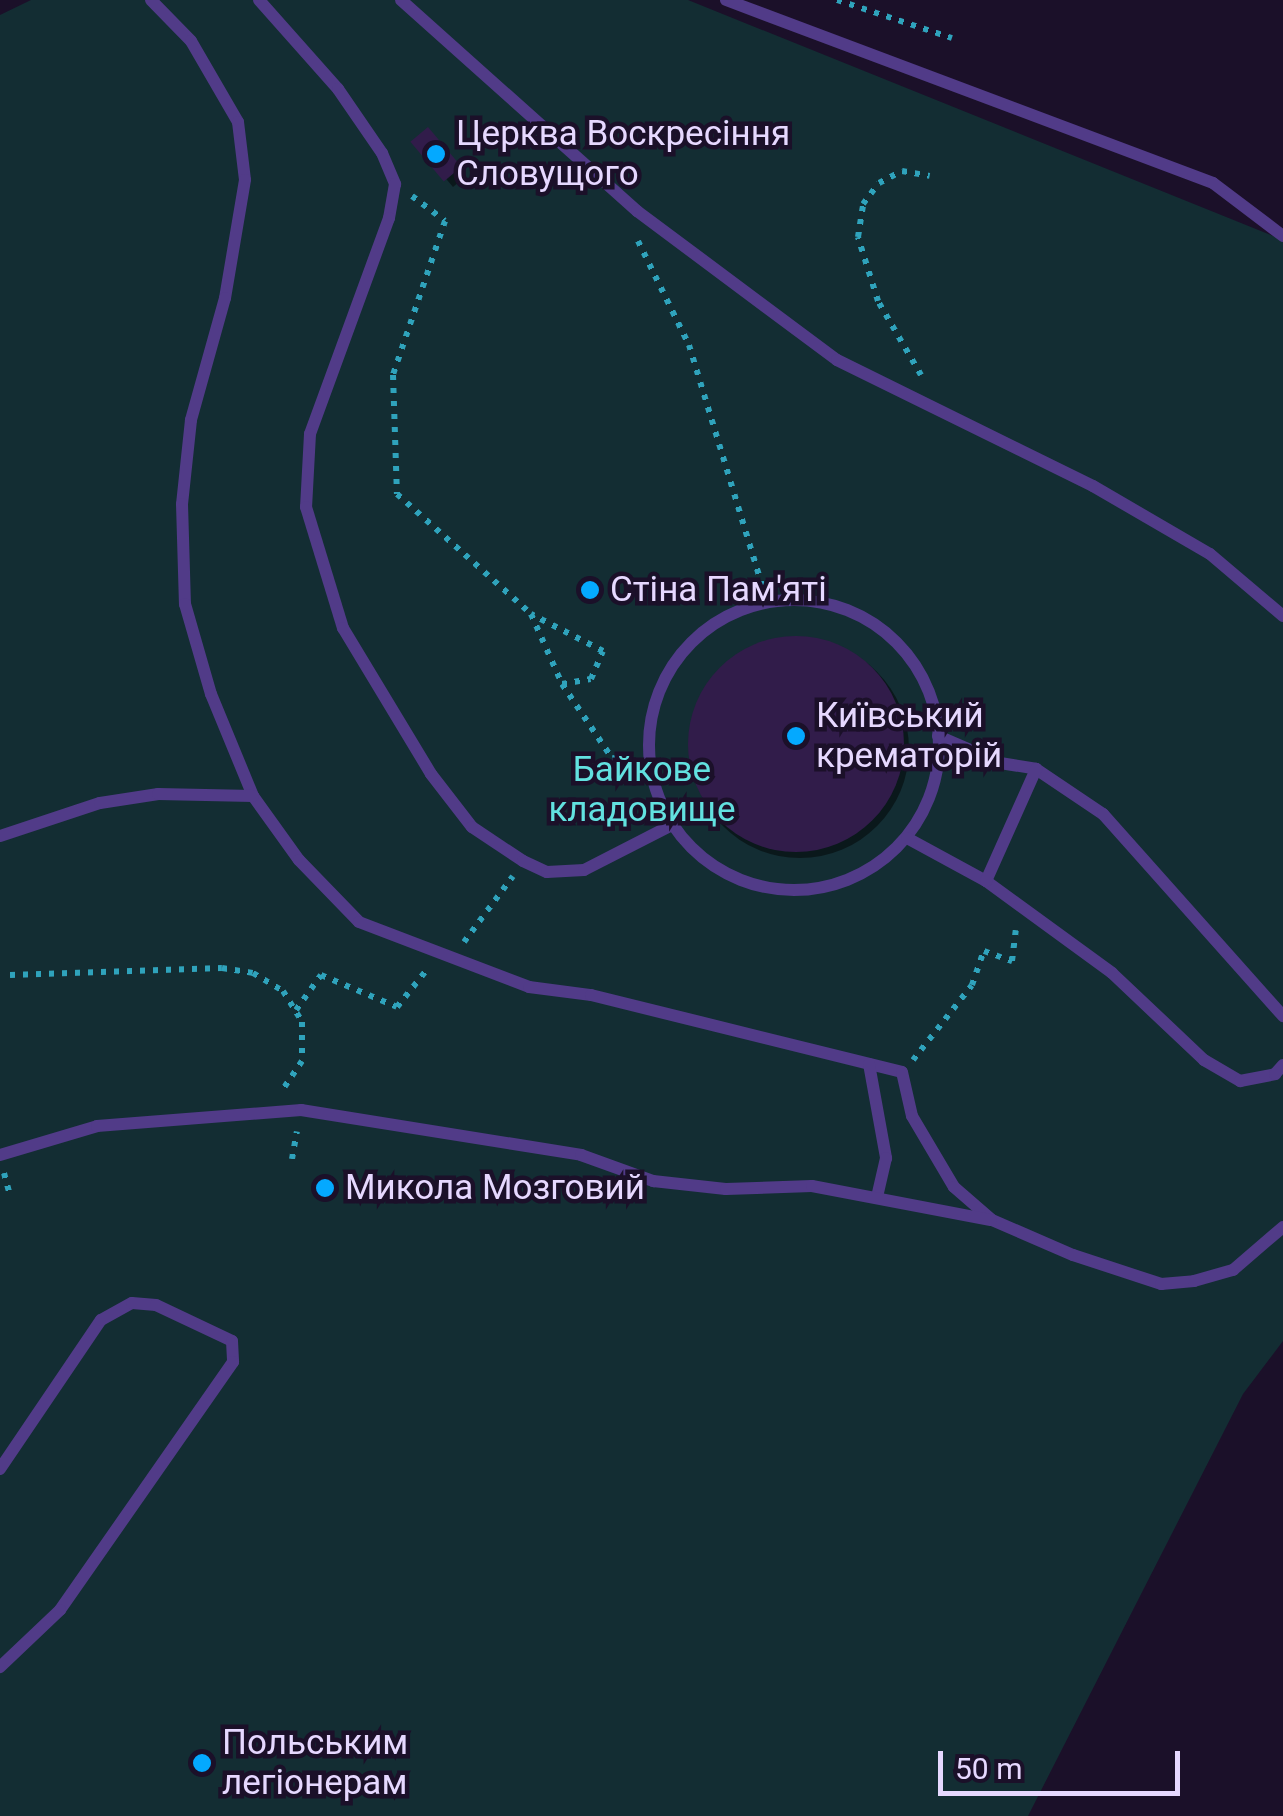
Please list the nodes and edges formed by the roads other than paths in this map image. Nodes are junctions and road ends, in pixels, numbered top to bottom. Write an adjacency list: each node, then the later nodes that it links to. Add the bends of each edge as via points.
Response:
1 (150, 0): 9 (lane, via 191,42 238,122 245,180 225,298 191,420 182,504 185,604 211,694)
2 (259, 0): 10 (lane, via 338,89 382,153 394,184 389,218 310,434 306,507 343,628 472,828 523,861 547,872 584,870)
3 (400, 0): 6 (lane, via 636,211 749,299 837,360 1093,486 1210,554)
4 (726, 0): 5 (lane, via 1212,183)
5 (1283, 236)
6 (1283, 616)
7 (938, 736): 8 (lane); 10 (lane, via 937,712 920,671 892,636 855,612 812,600 767,601 725,616 690,642 664,678 650,720 650,764); 12 (lane, via 930,800)
8 (1036, 769): 13 (lane); 14 (lane, via 1104,814)
9 (252, 796): 11 (lane, via 158,794 100,803); 15 (lane, via 299,860 360,922 528,987 610,1000)
10 (672, 824): 12 (lane, via 715,866 742,881 786,891 831,886 873,868)
11 (0, 836)
12 (907, 838): 13 (lane)
13 (986, 881): 16 (lane, via 1112,973 1204,1060 1240,1081 1274,1074)
14 (1283, 1016)
15 (869, 1064): 18 (lane, via 886,1158); 19 (lane, via 902,1072 912,1116 954,1187)
16 (1283, 1064)
17 (0, 1155): 18 (lane, via 98,1126 301,1110 581,1155 653,1181 726,1189 812,1186)
18 (877, 1197): 19 (lane)
19 (992, 1220): 20 (lane, via 1161,1284 1233,1270)
20 (1283, 1227)
21 (0, 1469): 22 (lane, via 101,1320 132,1303 156,1306 232,1342 234,1362 60,1610)
22 (0, 1667)

